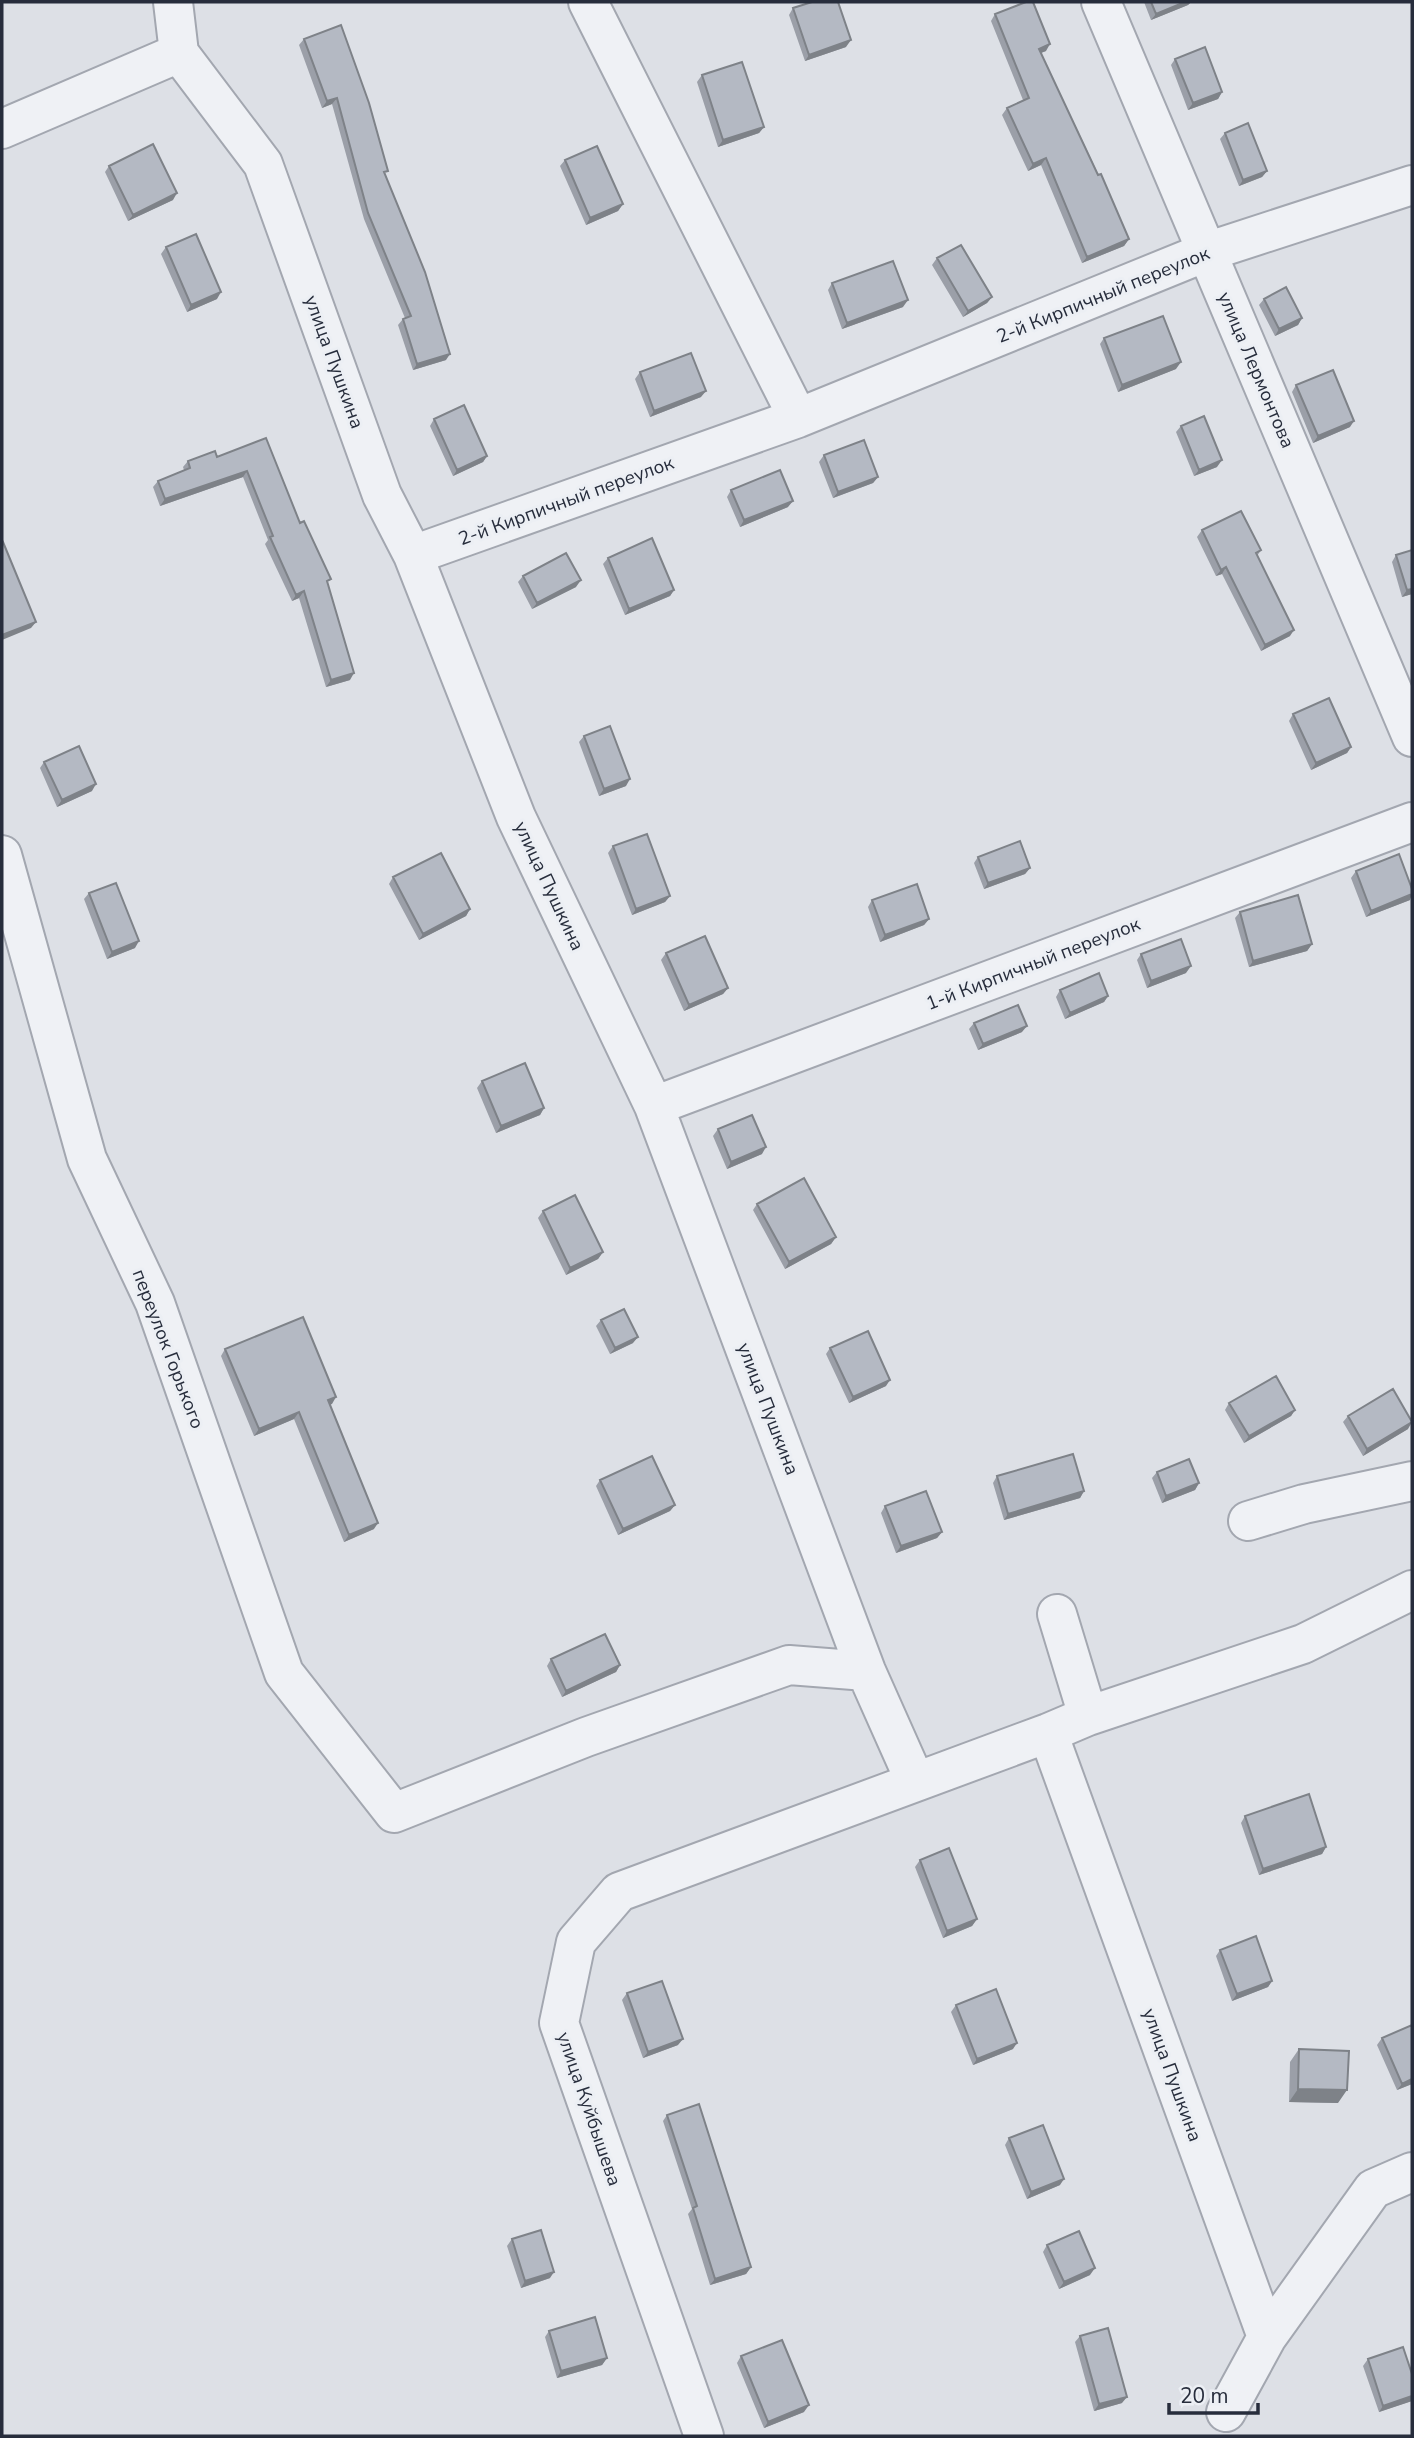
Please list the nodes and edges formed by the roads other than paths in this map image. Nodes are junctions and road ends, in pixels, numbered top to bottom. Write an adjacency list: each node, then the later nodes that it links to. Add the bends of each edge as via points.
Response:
1 (173, 2): 4 (street)
2 (588, 2): 8 (street)
3 (1101, 2): 7 (street, улица Лермонтова)
4 (179, 53): 5 (street); 9 (street, улица Пушкина, via 263,164 382,495)
5 (2, 129)
6 (1412, 185): 7 (street, 2-й Кирпичный переулок)
7 (1206, 252): 8 (street, 2-й Кирпичный переулок); 10 (street, улица Лермонтова)
8 (798, 418): 9 (street, 2-й Кирпичный переулок)
9 (413, 555): 13 (street, улица Пушкина, via 516,817)
10 (1412, 737)
11 (1412, 822): 13 (street, 1-й Кирпичный переулок)
12 (2, 855): 18 (street, переулок Горького, via 87,1159 155,1303 284,1673 394,1813 586,1737 789,1665)
13 (654, 1106): 18 (street, улица Пушкина)
14 (1412, 1481): 15 (street)
15 (1248, 1521)
16 (1412, 1590): 19 (street, улица Куйбышева, via 1304,1644)
17 (1057, 1614): 19 (street)
18 (866, 1671): 21 (street, улица Пушкина)
19 (1088, 1716): 20 (street, улица Куйбышева)
20 (1048, 1733): 21 (street, улица Куйбышева); 23 (street, улица Пушкина)
21 (915, 1781): 25 (street, улица Куйбышева, via 619,1892 576,1942 559,2023)
22 (1412, 2172): 23 (street, via 1373,2189)
23 (1267, 2337): 24 (street)
24 (1226, 2412)
25 (704, 2436)

